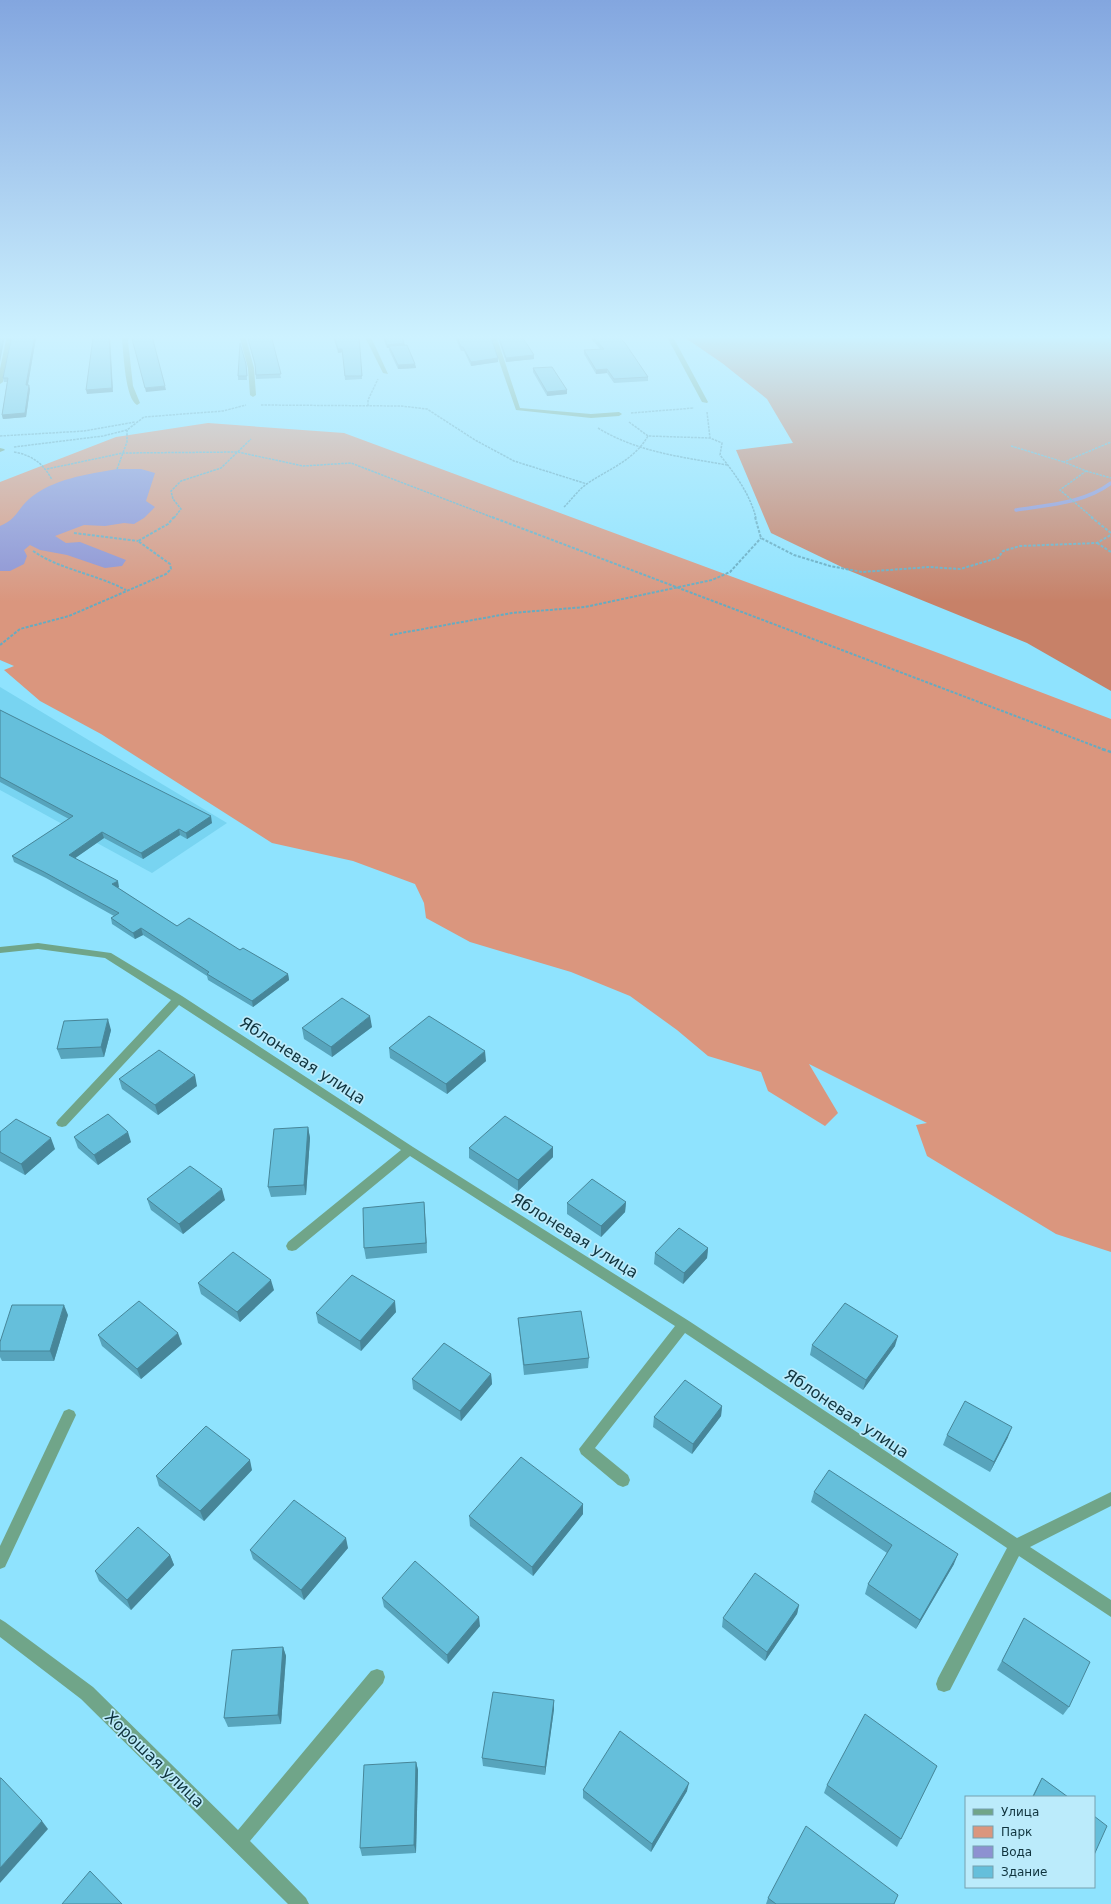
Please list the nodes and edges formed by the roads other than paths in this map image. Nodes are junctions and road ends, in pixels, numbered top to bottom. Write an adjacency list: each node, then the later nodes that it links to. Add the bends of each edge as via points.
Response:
1 (0, 950): 2 (street, Яблоневая улица, via 38,946 107,955)
2 (178, 999): 3 (street); 4 (street, Яблоневая улица)
3 (62, 1123)
4 (409, 1150): 5 (street); 6 (street, Яблоневая улица)
5 (292, 1246)
6 (684, 1325): 8 (street, via 586,1449); 10 (street, Яблоневая улица)
7 (69, 1415): 11 (street)
8 (623, 1480)
9 (1111, 1499): 10 (street)
10 (1016, 1546): 12 (street, Яблоневая улица); 15 (street)
11 (0, 1562)
12 (1111, 1609)
13 (0, 1627): 16 (street, Хорошая улица, via 87,1693)
14 (377, 1677): 16 (street)
15 (944, 1684)
16 (239, 1842): 17 (street, Хорошая улица)
17 (300, 1904)

